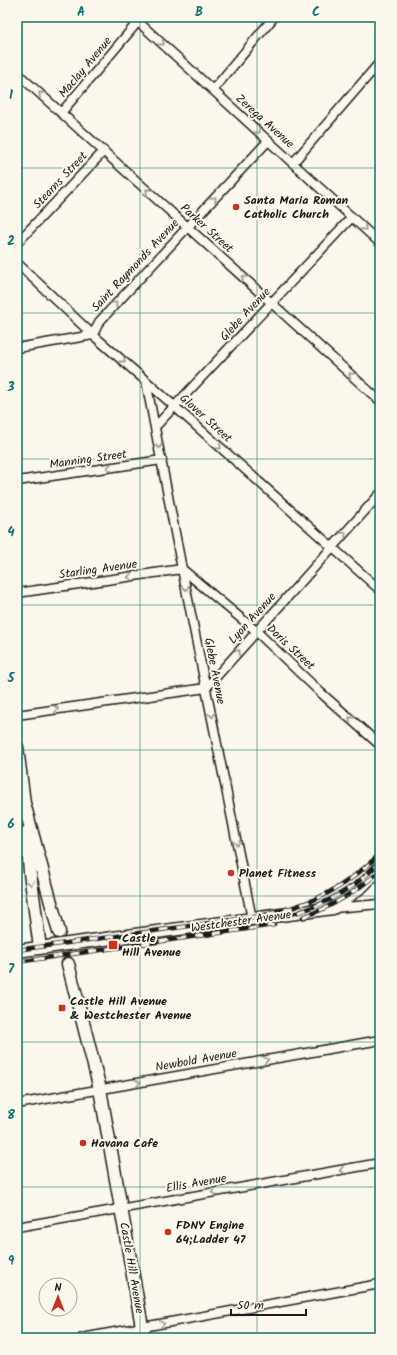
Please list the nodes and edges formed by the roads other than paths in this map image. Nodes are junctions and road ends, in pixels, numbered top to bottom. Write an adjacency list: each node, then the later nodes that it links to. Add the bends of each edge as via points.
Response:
1 (274, 17): 5 (street)
2 (138, 19): 5 (street, Zerega Avenue, one-way to 5); 6 (street, Maclay Avenue)
3 (380, 62): 9 (street)
4 (17, 73): 6 (street, Parker Street, one-way to 4)
5 (213, 90): 7 (street, Zerega Avenue, one-way to 7)
6 (62, 113): 8 (street, Parker Street)
7 (268, 141): 9 (street, Zerega Avenue); 11 (street, Saint Raymonds Avenue, one-way to 7)
8 (104, 151): 11 (street, Parker Street, one-way to 8); 13 (street, Stearns Street)
9 (293, 163): 10 (street, Zerega Avenue)
10 (352, 217): 12 (street, Zerega Avenue, one-way to 12); 15 (street, Glebe Avenue)
11 (188, 227): 15 (street, Parker Street, one-way to 11); 16 (street, Saint Raymonds Avenue, one-way to 11, via 99,322)
12 (380, 241)
13 (17, 243)
14 (17, 263): 16 (street, Glover Street)
15 (272, 303): 19 (street, Parker Street, one-way to 15); 20 (street, Glebe Avenue)
16 (93, 335): 17 (street); 18 (street, Glover Street, one-way to 18)
17 (17, 348)
18 (146, 380): 20 (street, Glover Street); 21 (street, Glebe Avenue)
19 (380, 401)
20 (174, 407): 21 (street, Glebe Avenue); 25 (street, Glover Street, one-way to 25)
21 (155, 427): 22 (street, Glebe Avenue, one-way to 22)
22 (162, 460): 23 (street, Manning Street, one-way to 23); 26 (street, Glebe Avenue)
23 (17, 481)
24 (380, 494): 25 (street, Lyon Avenue, one-way to 24)
25 (332, 547): 27 (street, Glover Street); 29 (street, Lyon Avenue)
26 (182, 569): 28 (street, Starling Avenue, one-way to 28); 29 (street, Doris Street); 30 (street, Glebe Avenue, one-way to 30)
27 (380, 590)
28 (17, 593)
29 (256, 631): 30 (street, Lyon Avenue, one-way to 29); 32 (street, Doris Street, one-way to 29)
30 (206, 688): 31 (street, one-way to 30); 38 (street, Glebe Avenue, one-way to 38)
31 (17, 715)
32 (380, 745)
33 (17, 747): 34 (main road)
34 (24, 803): 39 (main road); 40 (main road, one-way to 40)
35 (380, 868): 37 (main road, Westchester Avenue)
36 (380, 904): 37 (street)
37 (333, 908): 38 (main road, Westchester Avenue)
38 (252, 919): 40 (main road, Westchester Avenue)
39 (60, 932)
40 (40, 948): 41 (main road, Westchester Avenue)
41 (17, 951)
42 (68, 964): 44 (main road, Castle Hill Avenue)
43 (380, 1040): 44 (street, Newbold Avenue, one-way to 43)
44 (100, 1089): 45 (street, Newbold Avenue); 47 (main road, Castle Hill Avenue)
45 (17, 1104)
46 (380, 1163): 47 (street, Ellis Avenue, one-way to 47)
47 (121, 1209): 48 (street, Ellis Avenue); 50 (main road, Castle Hill Avenue)
48 (17, 1227)
49 (380, 1284): 50 (street, one-way to 49)
50 (143, 1333): 51 (street)
51 (82, 1338)

